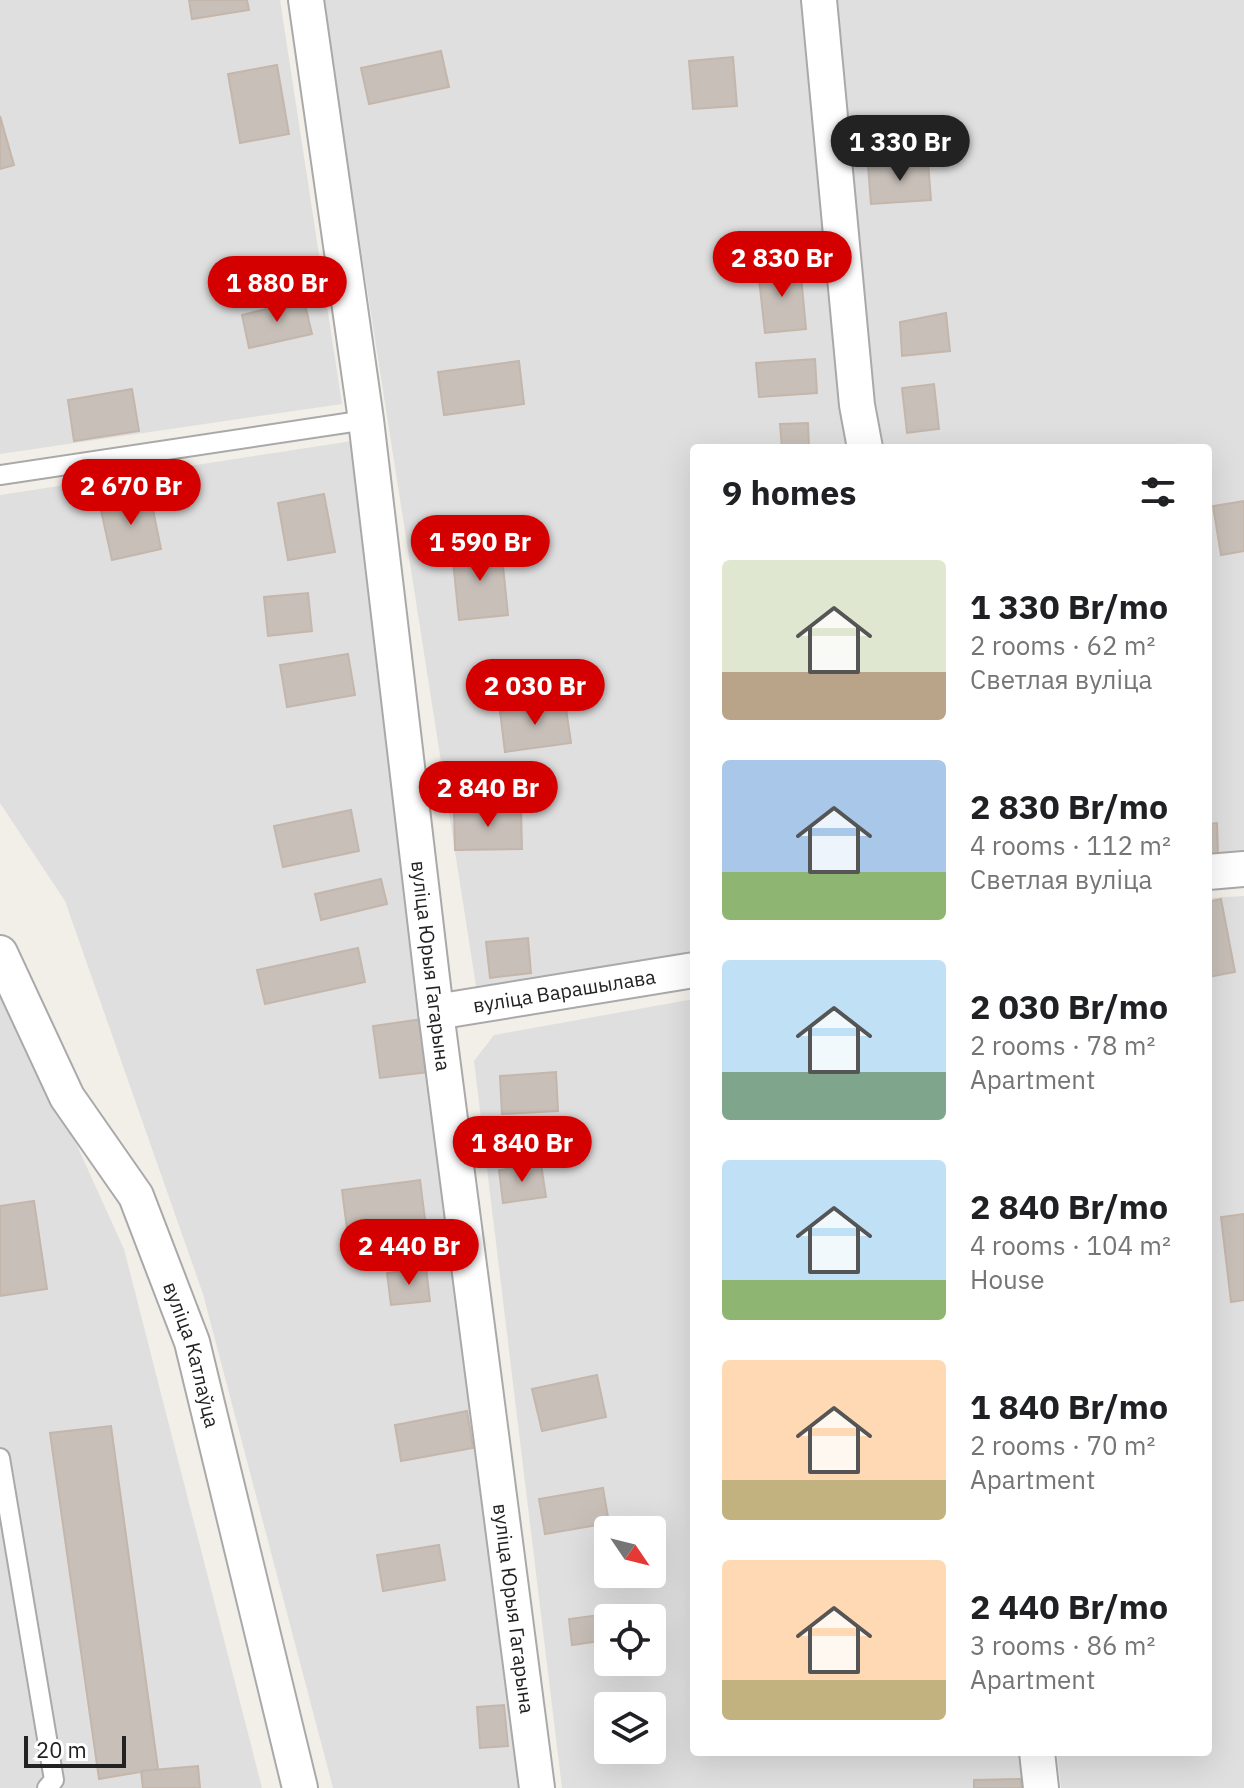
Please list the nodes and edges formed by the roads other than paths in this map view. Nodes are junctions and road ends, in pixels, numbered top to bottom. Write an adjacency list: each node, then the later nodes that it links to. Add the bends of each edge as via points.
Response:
1 (306, 0): 3 (street, вуліца Юрыя Гагарына)
2 (819, 0): 4 (street)
3 (366, 420): 5 (lane); 10 (street, вуліца Юрыя Гагарына)
4 (864, 444)
5 (0, 475)
6 (1244, 869): 7 (street)
7 (1212, 872)
8 (0, 953): 14 (street, вуліца Катлаўца, via 67,1097 136,1196 192,1342)
9 (690, 971): 10 (street, вуліца Варашылава)
10 (436, 1012): 15 (street, вуліца Юрыя Гагарына)
11 (0, 1458): 13 (lane, via 54,1780)
12 (1037, 1756): 16 (street)
13 (47, 1788)
14 (300, 1788)
15 (537, 1788)
16 (1041, 1788)

